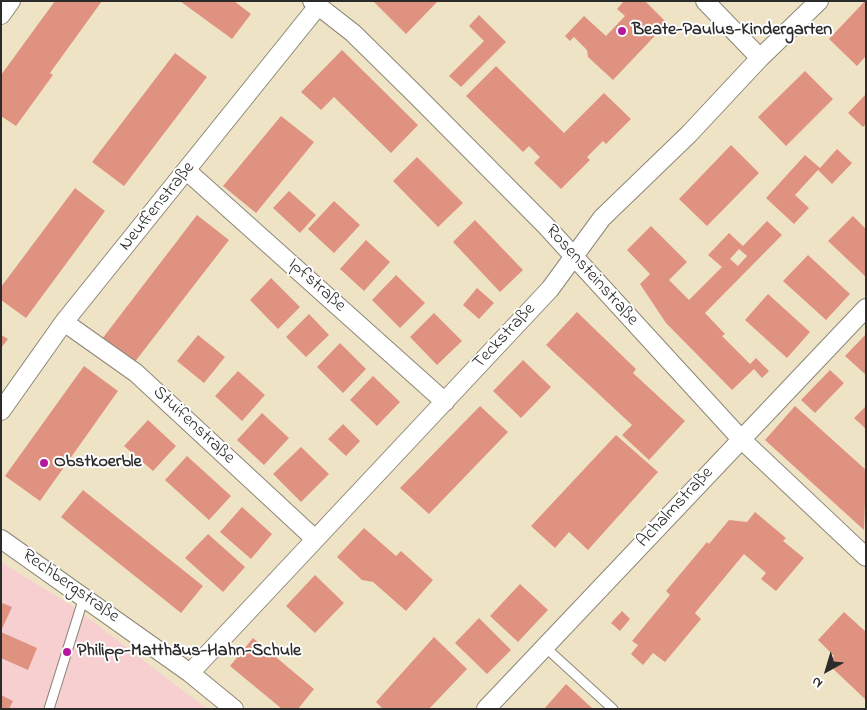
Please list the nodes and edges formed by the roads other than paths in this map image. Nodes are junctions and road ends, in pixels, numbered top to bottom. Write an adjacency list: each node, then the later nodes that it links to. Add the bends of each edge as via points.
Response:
1 (11, 1): 5 (street)
2 (705, 1): 6 (street)
3 (819, 1): 6 (street, Teckstraße)
4 (315, 3): 7 (street, Neuffenstraße); 8 (street, Rosensteinstraße, via 353,32)
5 (1, 15)
6 (760, 58): 8 (street, Teckstraße, via 689,134 602,218)
7 (187, 171): 10 (street, Neuffenstraße); 11 (street, Ipfstraße)
8 (573, 257): 11 (street, Teckstraße, via 550,289); 13 (street, Rosensteinstraße)
9 (866, 308): 13 (street, Achalmstraße)
10 (64, 322): 12 (street, Neuffenstraße); 14 (street, Stuifenstraße, via 136,373)
11 (445, 402): 14 (street, Teckstraße)
12 (1, 411)
13 (741, 439): 16 (street, Rosensteinstraße); 18 (street, Achalmstraße)
14 (315, 538): 19 (street, Teckstraße)
15 (1, 539): 17 (street, Rechbergstraße)
16 (865, 555)
17 (84, 597): 19 (street, Rechbergstraße); 20 (lane)
18 (545, 647): 22 (street, Achalmstraße); 23 (lane)
19 (190, 673): 21 (street, Rechbergstraße)
20 (49, 709)
21 (234, 709)
22 (486, 709)
23 (613, 709)

